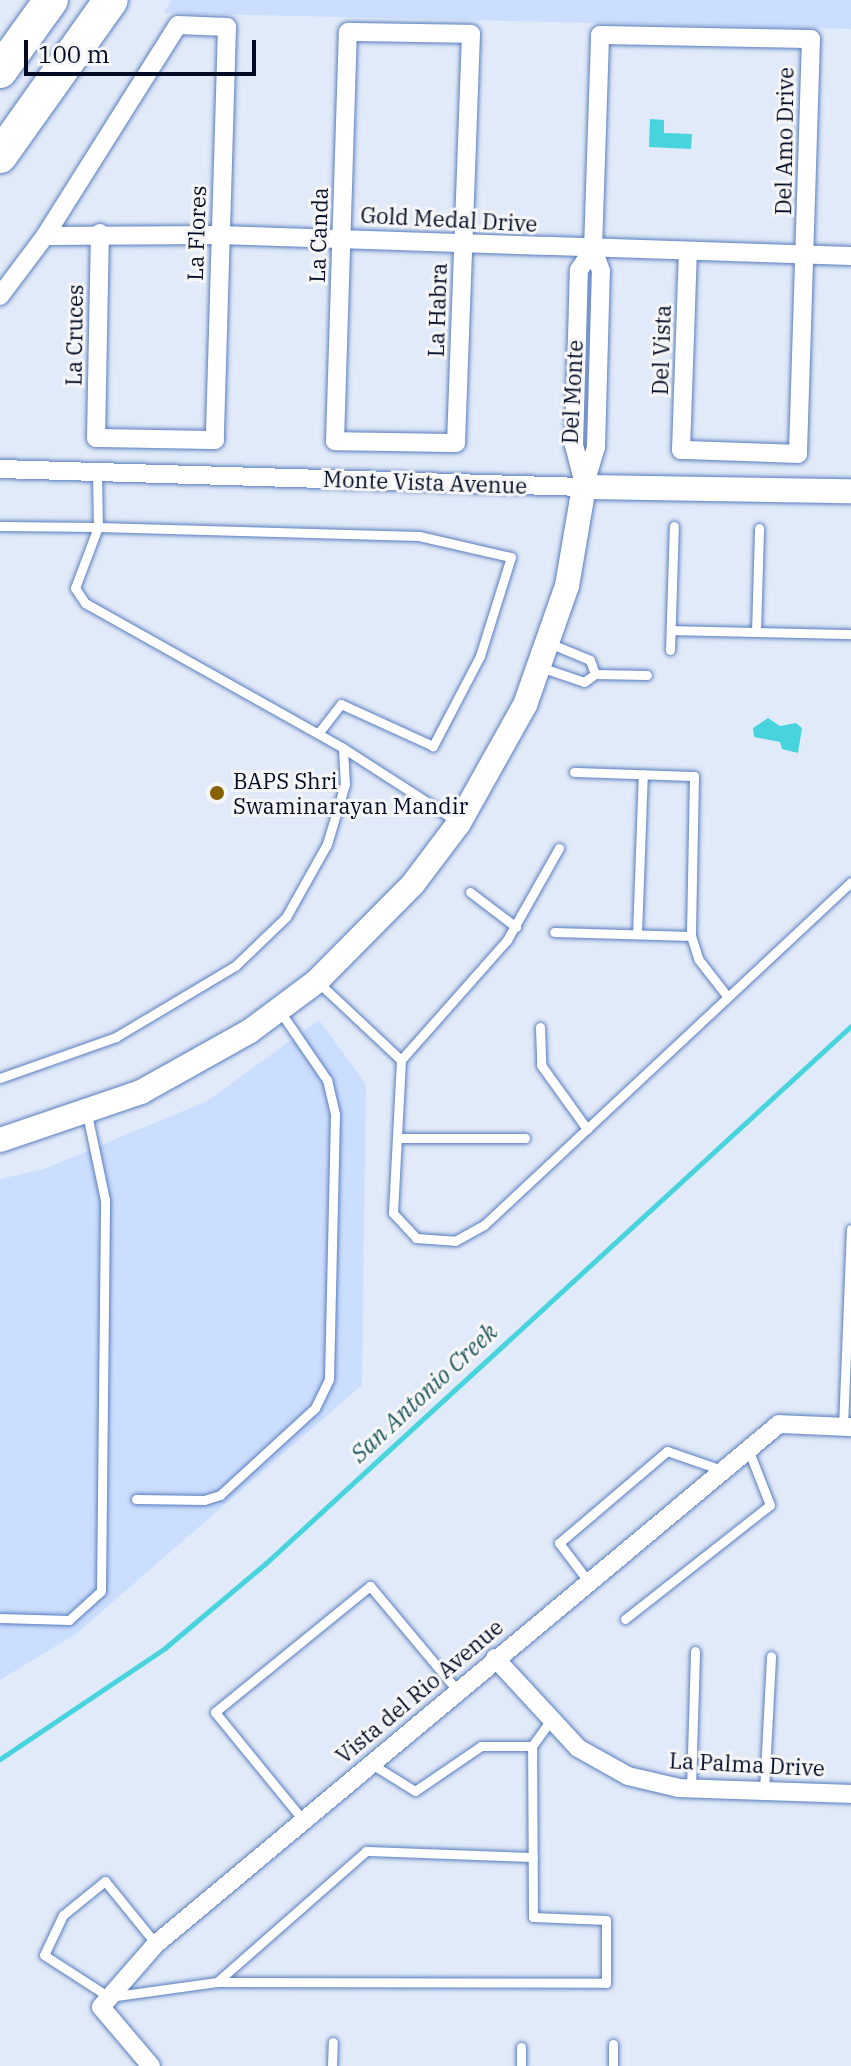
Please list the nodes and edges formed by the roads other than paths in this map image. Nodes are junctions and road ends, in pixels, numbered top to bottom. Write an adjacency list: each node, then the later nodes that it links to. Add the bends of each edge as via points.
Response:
1 (51, 0): 5 (highway)
2 (111, 0): 6 (highway)
3 (348, 32): 10 (street, La Canda); 11 (street, La Habra, via 471,34)
4 (600, 35): 12 (street, Del Monte); 14 (street, Del Amo Drive, via 811,39)
5 (0, 71)
6 (0, 156)
7 (100, 233): 8 (street, Gold Medal Drive); 9 (street, Gold Medal Drive); 17 (street, La Cruces, via 96,438)
8 (220, 235): 9 (street, La Flores, via 227,27 178,25); 10 (street, Gold Medal Drive); 17 (street, La Flores)
9 (45, 236): 16 (street)
10 (343, 238): 11 (street, Gold Medal Drive); 18 (street, La Canda, via 335,441)
11 (464, 246): 12 (street, Gold Medal Drive); 18 (street, La Habra)
12 (593, 249): 13 (street, Gold Medal Drive); 22 (street, Del Monte, via 601,271 596,447)
13 (688, 251): 14 (street, Gold Medal Drive); 19 (street, Del Vista, via 681,450)
14 (805, 255): 15 (street, Gold Medal Drive); 19 (street, Del Amo Drive)
15 (851, 256)
16 (0, 296)
17 (215, 440)
18 (456, 443)
19 (798, 454)
20 (0, 469): 21 (street, Monte Vista Avenue)
21 (97, 472): 22 (street, Monte Vista Avenue); 26 (lane)
22 (584, 487): 23 (street, Monte Vista Avenue); 31 (street, via 579,537)
23 (851, 491)
24 (0, 526): 26 (lane)
25 (674, 526): 28 (lane)
26 (98, 527): 36 (lane, via 75,588 85,603); 36 (lane, via 419,536 511,557 480,656 433,746 341,704)
27 (759, 528): 29 (lane)
28 (671, 630): 29 (lane); 32 (lane)
29 (756, 632): 30 (lane)
30 (851, 634)
31 (549, 643): 33 (street); 34 (lane, via 590,660)
32 (670, 650)
33 (540, 667): 34 (lane, via 584,682); 40 (street, via 504,749)
34 (595, 674): 35 (lane)
35 (647, 675)
36 (318, 733): 37 (lane)
37 (343, 748): 40 (lane); 53 (lane, via 345,784 327,844 276,927 235,966 116,1037)
38 (574, 772): 39 (lane)
39 (643, 774): 46 (lane); 47 (lane, via 694,776)
40 (459, 823): 48 (street, via 413,884)
41 (559, 848): 44 (lane)
42 (851, 882): 49 (lane)
43 (470, 892): 44 (lane)
44 (516, 927): 52 (lane)
45 (554, 932): 46 (lane)
46 (637, 934): 47 (lane)
47 (691, 936): 49 (lane, via 699,960)
48 (317, 981): 50 (street); 52 (lane)
49 (727, 996): 55 (lane)
50 (279, 1010): 54 (street, via 175,1075); 63 (lane, via 327,1080 335,1114 329,1379 315,1408 220,1495 204,1500)
51 (540, 1027): 55 (lane, via 541,1065)
52 (401, 1060): 56 (lane)
53 (0, 1078)
54 (87, 1114): 58 (street); 65 (lane, via 105,1200 101,1591 69,1620)
55 (587, 1129): 56 (lane, via 484,1225 455,1241 416,1238 393,1213)
56 (397, 1138): 57 (lane)
57 (525, 1138)
58 (0, 1140)
59 (851, 1229): 60 (lane)
60 (847, 1427): 61 (street, Vista del Rio Avenue, via 779,1424)
61 (748, 1449): 62 (street, Vista del Rio Avenue); 66 (lane, via 770,1505)
62 (722, 1470): 64 (street, Vista del Rio Avenue); 64 (lane, via 667,1451 559,1543)
63 (136, 1499)
64 (588, 1581): 69 (street, Vista del Rio Avenue)
65 (0, 1618)
66 (625, 1619)
67 (695, 1651): 74 (lane)
68 (771, 1656): 75 (lane)
69 (495, 1658): 70 (street, Vista del Rio Avenue); 71 (street, La Palma Drive)
70 (457, 1690): 73 (street, Vista del Rio Avenue); 77 (lane, via 370,1586 215,1712)
71 (551, 1720): 72 (lane); 74 (street, La Palma Drive, via 578,1748 628,1776)
72 (532, 1746): 73 (lane, via 481,1746 415,1791); 78 (lane)
73 (370, 1763): 77 (street, Vista del Rio Avenue)
74 (691, 1788): 75 (street, La Palma Drive)
75 (764, 1791): 76 (street, La Palma Drive)
76 (851, 1794)
77 (303, 1820): 79 (street, Vista del Rio Avenue)
78 (533, 1857): 80 (lane, via 366,1851); 80 (lane, via 533,1917 606,1920 606,1983)
79 (156, 1944): 81 (street, Vista del Rio Avenue); 81 (lane, via 105,1881 63,1915 45,1944 46,1960)
80 (217, 1982): 81 (lane)
81 (105, 2002): 85 (street)
82 (333, 2042): 86 (lane)
83 (613, 2044): 88 (lane)
84 (521, 2047): 87 (lane)
85 (149, 2065)
86 (332, 2066)
87 (521, 2066)
88 (613, 2066)

